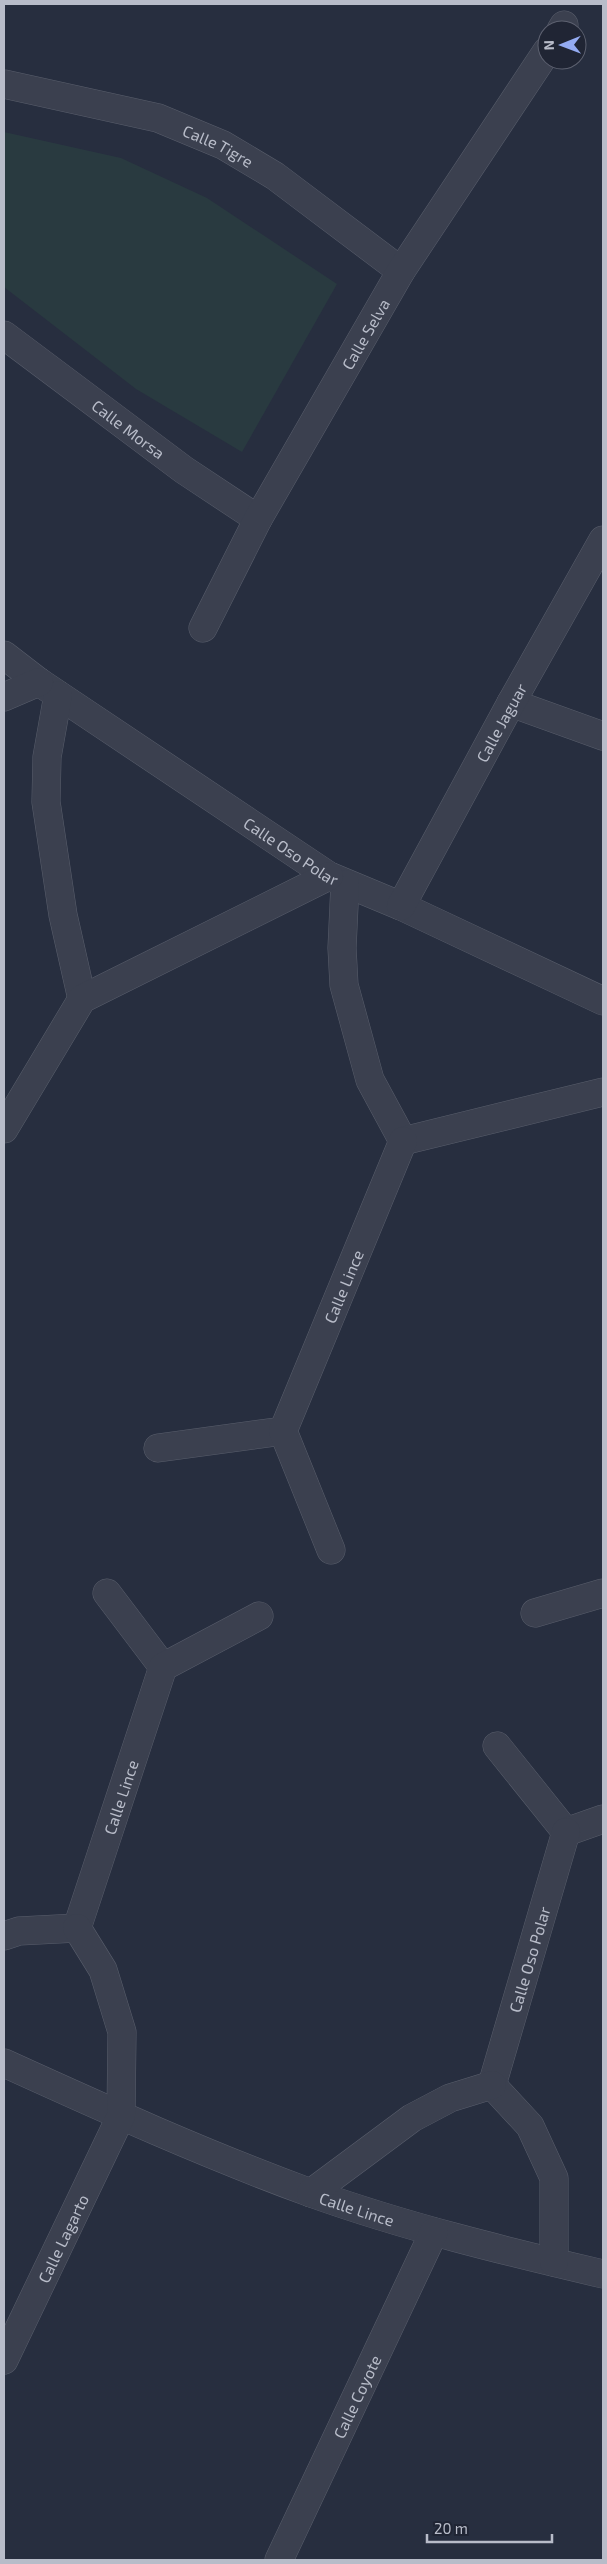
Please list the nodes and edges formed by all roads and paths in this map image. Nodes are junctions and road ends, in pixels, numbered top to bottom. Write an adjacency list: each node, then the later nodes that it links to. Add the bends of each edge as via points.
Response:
1 (537, 66): 3 (street, Calle Selva)
2 (4, 84): 3 (street, Calle Tigre, via 158,118 223,144 274,176)
3 (402, 271): 5 (street, Calle Selva)
4 (4, 335): 5 (street, Calle Morsa, via 184,470)
5 (258, 519): 7 (street, Calle Selva)
6 (603, 540): 11 (street, Calle Jaguar)
7 (203, 628)
8 (4, 655): 9 (street, Calle Oso Polar)
9 (48, 689): 10 (street); 13 (street, Calle Oso Polar); 15 (street, via 46,802 63,914)
10 (4, 697)
11 (511, 703): 12 (street); 14 (street, Calle Jaguar)
12 (603, 736)
13 (337, 880): 14 (street, Calle Oso Polar); 15 (street); 19 (street, via 344,985 370,1080)
14 (401, 906): 16 (street, Calle Oso Polar)
15 (82, 999): 18 (street)
16 (603, 1001)
17 (603, 1092): 19 (street)
18 (4, 1129)
19 (403, 1141): 20 (street, Calle Lince)
20 (283, 1431): 21 (street); 22 (street)
21 (158, 1448)
22 (330, 1550)
23 (603, 1592): 25 (street)
24 (107, 1593): 27 (street)
25 (535, 1613)
26 (259, 1616): 27 (street)
27 (163, 1667): 31 (street, Calle Lince)
28 (498, 1746): 30 (street)
29 (603, 1819): 30 (street)
30 (566, 1832): 34 (street, Calle Oso Polar)
31 (77, 1928): 32 (street, via 19,1931); 35 (street, via 103,1970 122,2032)
32 (4, 1936)
33 (4, 2063): 35 (street, Calle Lince)
34 (492, 2085): 36 (street, via 450,2098 412,2118); 38 (street, via 530,2126 554,2178)
35 (121, 2116): 36 (street, Calle Lince); 40 (street, Calle Lagarto)
36 (311, 2193): 37 (street, Calle Lince)
37 (434, 2232): 38 (street, Calle Lince); 41 (street, Calle Coyote)
38 (554, 2262): 39 (street, Calle Lince)
39 (603, 2274)
40 (4, 2360)
41 (279, 2560)

